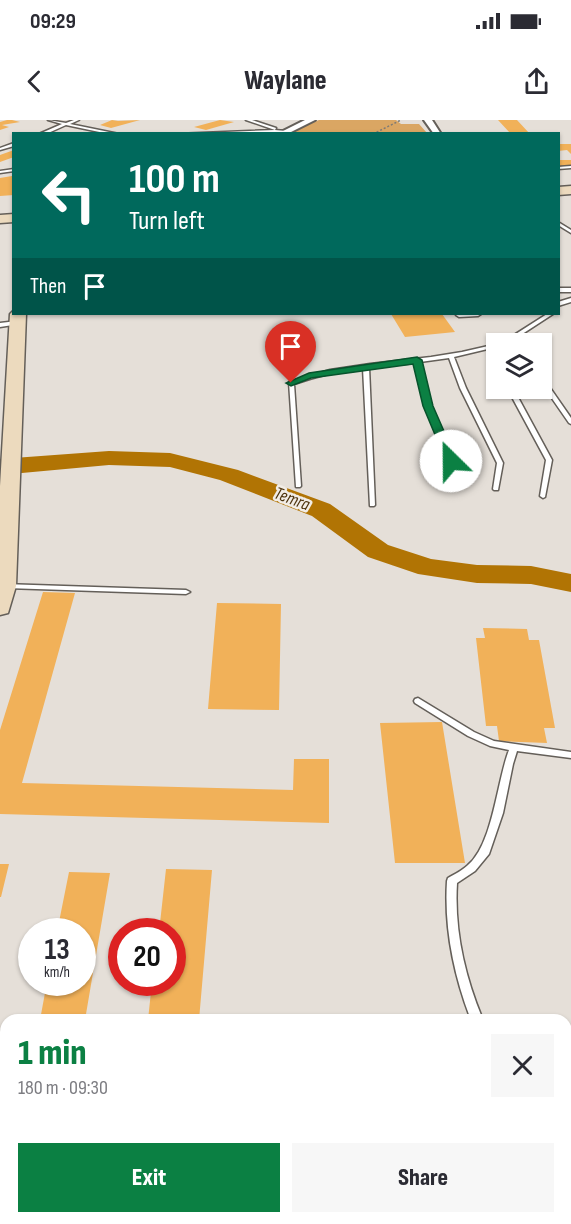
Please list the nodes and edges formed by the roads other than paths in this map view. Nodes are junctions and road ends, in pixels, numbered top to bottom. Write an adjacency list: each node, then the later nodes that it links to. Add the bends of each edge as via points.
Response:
1 (50, 120): 5 (lane)
2 (77, 120): 5 (lane)
3 (248, 120): 8 (lane)
4 (311, 120): 8 (street)
5 (66, 124): 6 (lane); 7 (lane)
6 (46, 132)
7 (107, 132)
8 (282, 132)
9 (548, 315): 11 (lane)
10 (12, 320): 19 (street)
11 (520, 333)
12 (486, 348): 13 (lane)
13 (451, 357): 14 (lane); 22 (lane, via 500,463)
14 (417, 360): 15 (lane); 20 (lane, via 428,406)
15 (366, 366): 21 (lane, via 309,375 291,383); 24 (lane)
16 (552, 394): 18 (lane)
17 (516, 399): 23 (lane, via 549,460)
18 (571, 422)
19 (7, 449): 25 (street)
20 (451, 461)
21 (298, 486)
22 (496, 489)
23 (543, 496)
24 (372, 505)
25 (5, 586): 26 (lane); 27 (street)
26 (186, 592)
27 (0, 608)
28 (418, 701): 29 (lane, via 471,734)
29 (514, 747): 30 (lane); 31 (lane, via 484,854 452,881 449,902 467,998)
30 (571, 755)
31 (474, 1014)

